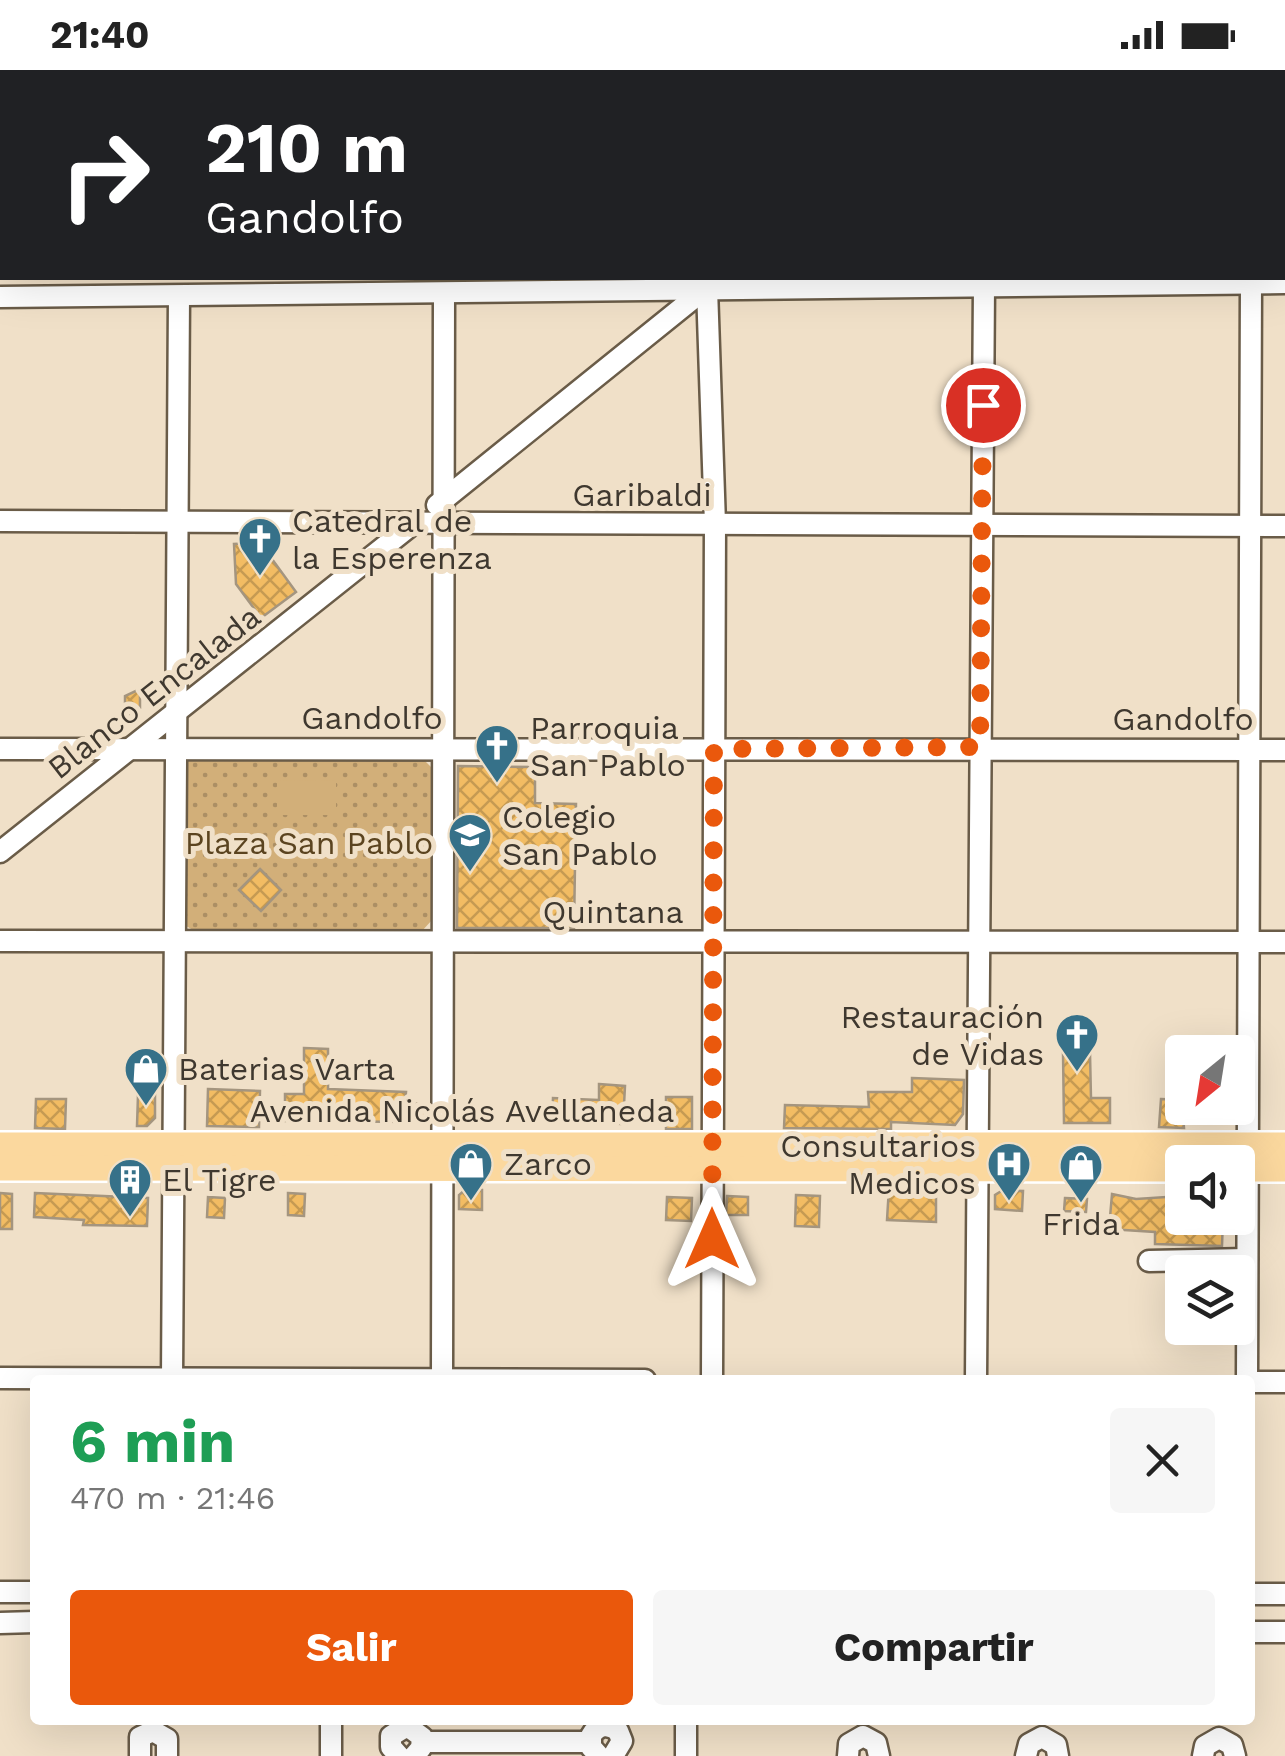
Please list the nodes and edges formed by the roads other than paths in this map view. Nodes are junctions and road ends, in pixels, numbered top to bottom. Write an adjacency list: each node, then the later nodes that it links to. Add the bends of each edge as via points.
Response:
1 (808, 282): 2 (street); 7 (street)
2 (713, 283): 5 (street); 11 (street, Blanco Encalada); 13 (street)
3 (1251, 283): 4 (street); 7 (street); 18 (street)
4 (1285, 283)
5 (578, 284): 8 (street)
6 (257, 286): 8 (street); 9 (street)
7 (984, 286): 17 (street)
8 (444, 294): 11 (street)
9 (179, 296): 10 (street); 14 (street)
10 (0, 297)
11 (444, 500): 15 (street, Blanco Encalada); 16 (street)
12 (0, 521): 14 (street, Garibaldi)
13 (715, 524): 16 (street, Garibaldi); 17 (street, Garibaldi); 25 (street)
14 (178, 525): 15 (street, Garibaldi); 20 (street)
15 (412, 525): 16 (street, Garibaldi); 20 (street, Blanco Encalada)
16 (444, 525): 21 (street)
17 (982, 525): 18 (street, Garibaldi); 22 (street)
18 (1250, 526): 19 (street, Garibaldi); 27 (street)
19 (1285, 526)
20 (178, 711): 23 (street); 26 (street, Blanco Encalada)
21 (443, 747): 23 (street, Gandolfo); 25 (street, Gandolfo); 32 (street)
22 (980, 747): 25 (street, Gandolfo); 27 (street, Gandolfo); 34 (street)
23 (177, 748): 26 (street, Gandolfo); 31 (street)
24 (0, 749): 26 (street, Gandolfo)
25 (714, 749): 33 (street)
26 (129, 750): 29 (street, Blanco Encalada)
27 (1249, 750): 28 (street, Gandolfo); 35 (street)
28 (1285, 750)
29 (0, 852)
30 (0, 941): 31 (street, Quintana)
31 (175, 941): 32 (street, Quintana); 41 (street)
32 (445, 942): 33 (street, Quintana); 40 (street)
33 (714, 942): 34 (street, Quintana); 42 (street)
34 (979, 942): 35 (street, Quintana); 43 (street)
35 (1248, 942): 36 (street, Quintana); 38 (street)
36 (1285, 942)
37 (0, 1145): 41 (main road, Avenida Nicolás Avellaneda)
38 (1244, 1145)
39 (1285, 1145): 44 (main road, Avenida Nicolás Avellaneda)
40 (444, 1155): 41 (main road, Avenida Nicolás Avellaneda); 42 (main road, Avenida Nicolás Avellaneda); 54 (street)
41 (173, 1156): 47 (main road, Avenida Nicolás Avellaneda); 53 (street)
42 (713, 1156): 43 (main road, Avenida Nicolás Avellaneda); 55 (street)
43 (977, 1156): 45 (main road, Avenida Nicolás Avellaneda); 48 (main road, Avenida Nicolás Avellaneda); 56 (street)
44 (1255, 1157)
45 (1165, 1160)
46 (1255, 1163): 49 (main road, Avenida Nicolás Avellaneda)
47 (0, 1168)
48 (1165, 1168)
49 (1285, 1169)
50 (1149, 1261): 51 (street)
51 (1165, 1261)
52 (1248, 1345): 57 (street)
53 (172, 1375)
54 (442, 1375)
55 (712, 1375)
56 (976, 1375)
57 (1248, 1375)
58 (0, 1378): 59 (street)
59 (30, 1378)
60 (1255, 1381): 61 (street)
61 (1285, 1382)
62 (0, 1592): 63 (street)
63 (30, 1592)
64 (1255, 1594): 65 (street)
65 (1285, 1594)
66 (30, 1622): 67 (street)
67 (0, 1623)
68 (1255, 1632): 69 (street)
69 (1285, 1632)
70 (331, 1725): 77 (street)
71 (686, 1725): 80 (street)
72 (418, 1749): 73 (street); 78 (street, via 416,1729 397,1728 390,1741)
73 (535, 1749): 74 (street)
74 (594, 1749): 79 (street, via 598,1728 614,1728 622,1742)
75 (140, 1756): 76 (street, via 138,1742 154,1731 168,1739)
76 (167, 1756)
77 (330, 1756)
78 (399, 1756)
79 (613, 1756)
80 (686, 1756)
81 (848, 1756): 82 (street, via 849,1744 863,1736 876,1743)
82 (879, 1756)
83 (1026, 1756): 84 (street, via 1029,1744 1042,1737)
84 (1058, 1756)
85 (1203, 1756): 86 (street, via 1205,1746 1219,1738 1232,1745)
86 (1235, 1756)

